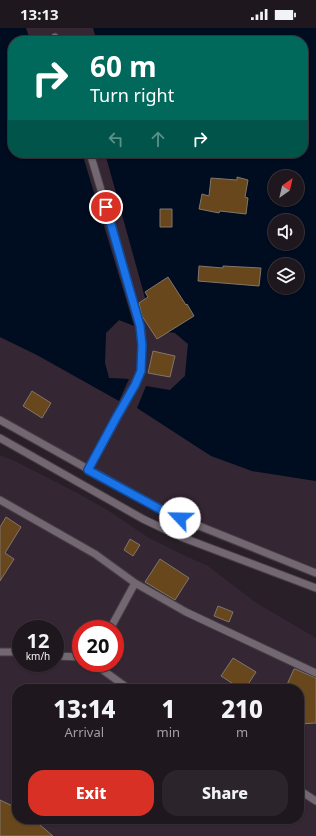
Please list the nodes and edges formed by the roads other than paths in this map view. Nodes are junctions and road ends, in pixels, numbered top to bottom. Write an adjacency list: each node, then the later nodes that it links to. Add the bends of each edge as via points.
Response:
1 (91, 158): 4 (lane, via 140,326 142,345 141,371 135,385)
2 (0, 420): 4 (lane)
3 (0, 438): 8 (lane, via 143,519 181,537)
4 (88, 470): 6 (lane, via 167,513)
5 (0, 500): 7 (lane, via 94,554)
6 (316, 573)
7 (135, 583): 9 (lane); 13 (lane, via 186,612)
8 (316, 588)
9 (115, 620)
10 (0, 652): 11 (lane)
11 (12, 652)
12 (106, 672): 14 (lane)
13 (316, 673)
14 (123, 684)
15 (304, 793): 16 (lane)
16 (316, 800)

